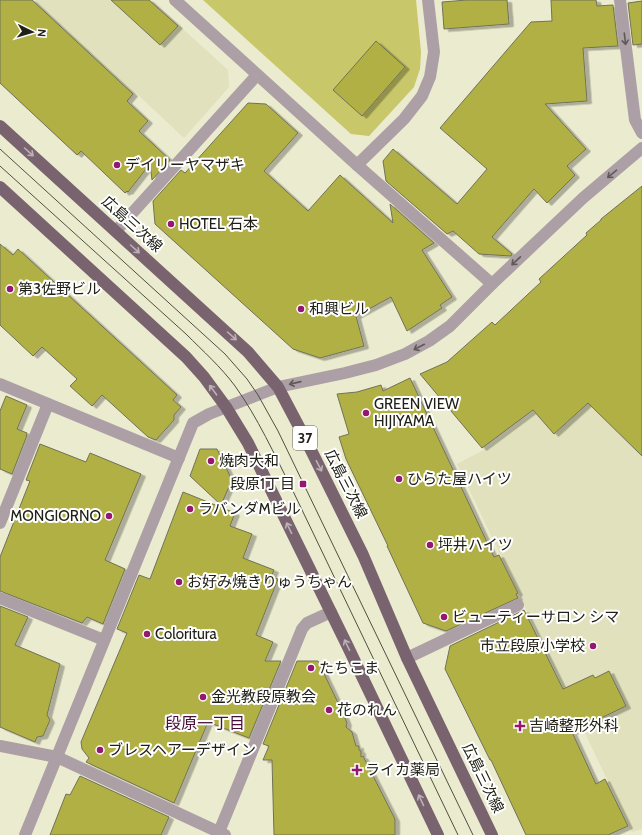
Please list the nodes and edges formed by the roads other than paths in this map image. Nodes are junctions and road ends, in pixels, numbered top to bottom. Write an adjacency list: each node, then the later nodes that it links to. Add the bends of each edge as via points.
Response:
1 (175, 0): 4 (street)
2 (428, 0): 8 (street, via 434,52 430,77 422,96)
3 (620, 0): 6 (street, one-way to 6, via 635,120)
4 (257, 75): 8 (street); 10 (street)
5 (0, 126): 10 (main road, 広島三次線 / 37, one-way to 10)
6 (642, 133)
7 (642, 148): 11 (street, one-way to 11, via 583,198)
8 (357, 165): 11 (street)
9 (0, 187): 15 (main road, one-way to 9, via 186,357)
10 (116, 231): 13 (main road, 広島三次線 / 37, one-way to 13, via 248,352)
11 (492, 284): 13 (street, one-way to 13, via 450,326 405,354 353,371)
12 (0, 384): 14 (street)
13 (278, 387): 15 (street); 22 (main road, 広島三次線 / 37, one-way to 22, via 363,555)
14 (48, 404): 16 (street); 17 (street)
15 (226, 407): 16 (street, via 194,423); 20 (main road, one-way to 15, via 248,444)
16 (179, 458): 21 (street)
17 (0, 523)
18 (0, 598): 21 (street)
19 (518, 605): 22 (street)
20 (331, 612): 25 (street, via 307,623 302,629); 27 (main road, one-way to 20)
21 (104, 640): 24 (street)
22 (407, 658): 28 (main road, 広島三次線 / 37)
23 (0, 746): 24 (street)
24 (57, 757): 25 (street); 26 (street)
25 (222, 834)
26 (25, 835)
27 (438, 835)
28 (492, 835)

